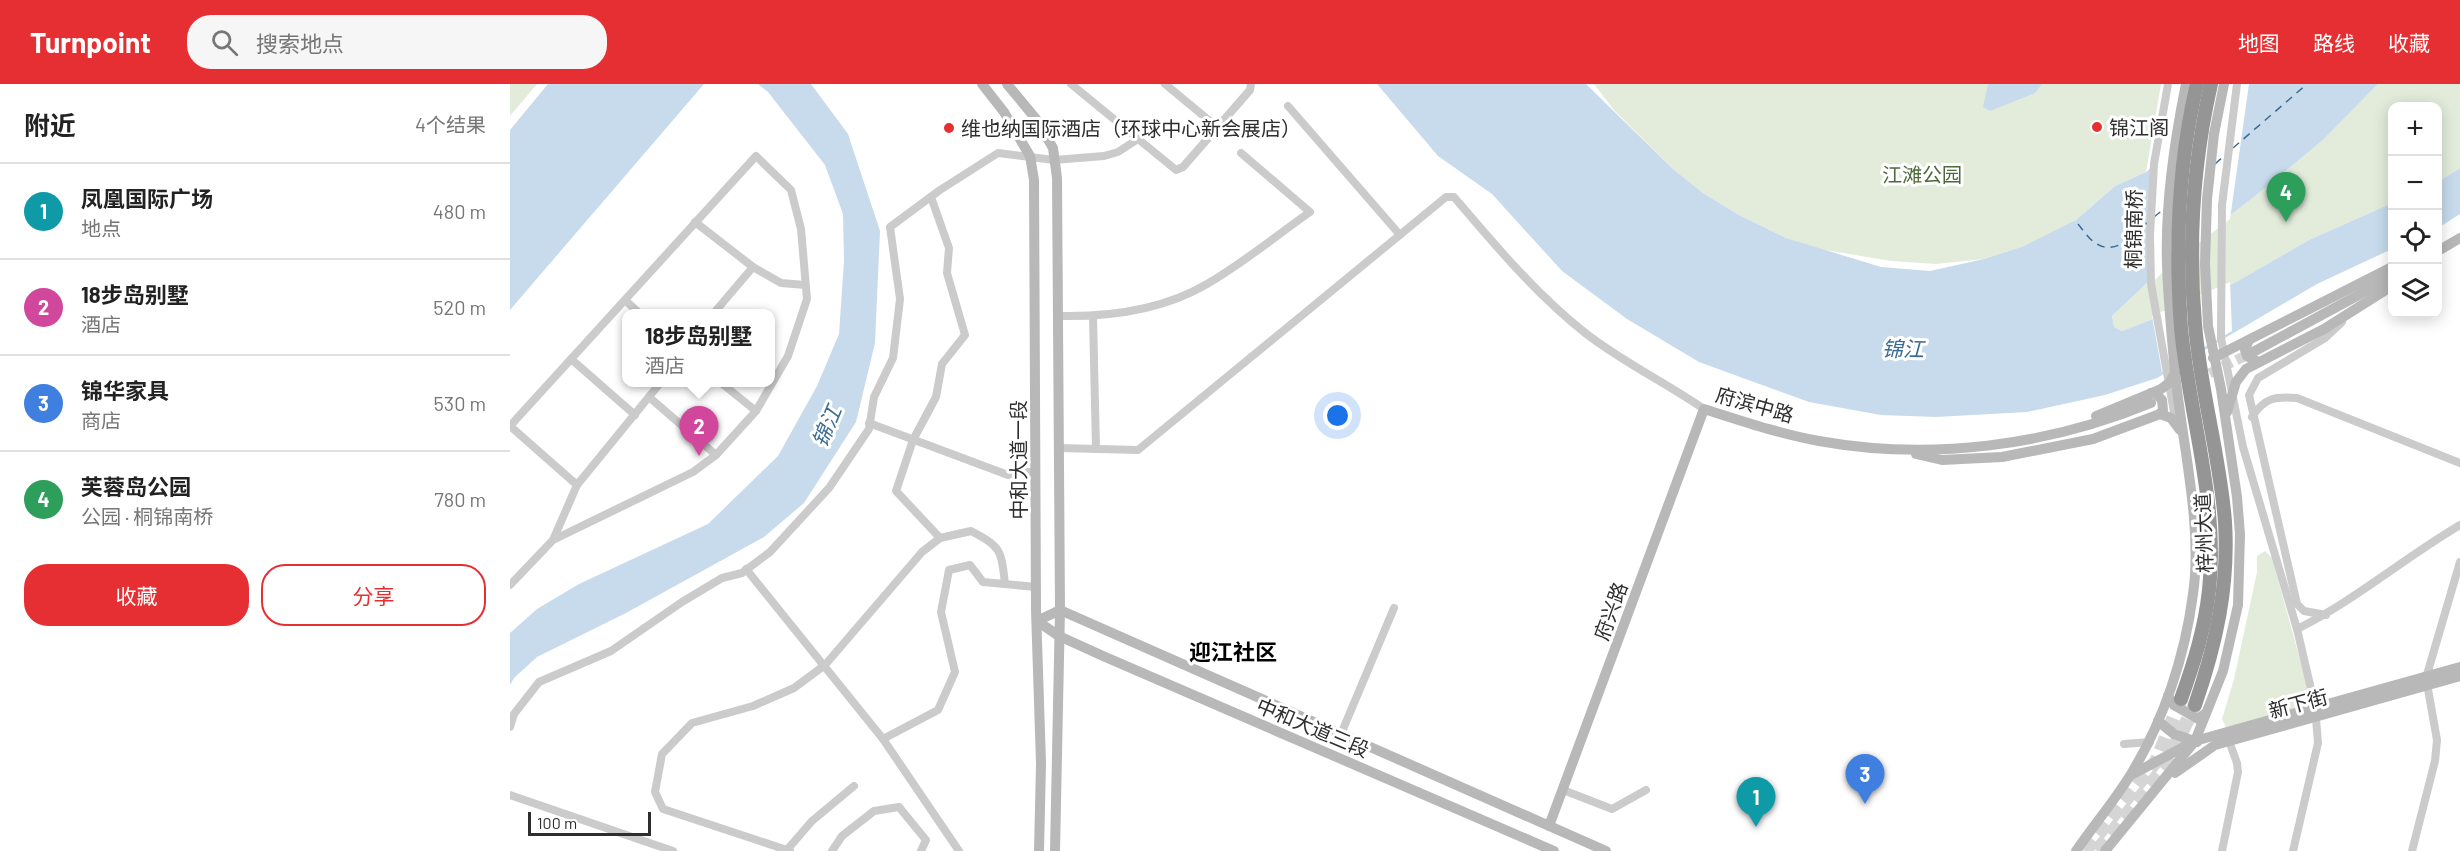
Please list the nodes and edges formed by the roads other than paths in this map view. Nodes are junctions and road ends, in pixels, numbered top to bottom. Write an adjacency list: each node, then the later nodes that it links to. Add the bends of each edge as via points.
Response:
1 (982, 84): 16 (main road, 中和大道一段)
2 (1007, 84): 17 (main road, via 1036,119 1053,148)
3 (1071, 84): 14 (street)
4 (1165, 84): 13 (street)
5 (1251, 84): 13 (street, via 1250,90)
6 (2168, 84): 37 (street, 桐锦南桥, via 2154,164 2152,294 2165,354)
7 (2186, 84): 37 (main road, 桐锦南桥, via 2173,155 2167,264)
8 (2197, 84): 37 (highway, via 2179,195)
9 (2211, 84): 37 (highway, via 2197,153 2191,259)
10 (2224, 84): 35 (main road, via 2214,134 2206,222 2208,326)
11 (2237, 84): 35 (street, via 2222,205 2221,338)
12 (1288, 106): 20 (street)
13 (1216, 127): 14 (street, via 1183,167 1176,170)
14 (1138, 139): 17 (street, via 1104,156)
15 (1241, 153): 33 (street, via 1310,212 1207,285 1151,307)
16 (1030, 156): 17 (street); 18 (street, via 998,153); 60 (main road, 中和大道一段, via 1036,213)
17 (1054, 160): 32 (main road, via 1059,212)
18 (931, 197): 51 (street, via 890,227 900,299 893,358 874,398); 54 (street, via 949,248 947,273 965,335 942,364 936,397)
19 (695, 222): 23 (street); 26 (street, via 756,156 791,190 801,229); 28 (street)
20 (1400, 235): 45 (street, 府滨中路, via 1441,200 1454,197 1538,292 1584,332); 56 (street, via 1138,450)
21 (2460, 238): 22 (main road)
22 (2442, 249)
23 (753, 267): 26 (street, via 781,283); 31 (street)
24 (2388, 269): 34 (main road)
25 (2388, 279): 34 (main road)
26 (806, 285): 38 (street, via 807,299 788,356)
27 (2388, 289): 29 (main road)
28 (625, 300): 30 (street); 36 (street)
29 (2359, 307): 34 (main road, via 2324,329); 49 (street, via 2325,338 2258,378 2248,395)
30 (634, 309)
31 (717, 309)
32 (1059, 316): 33 (street); 55 (main road)
33 (1093, 316): 56 (street)
34 (2254, 352): 35 (main road); 42 (main road)
35 (2216, 354): 42 (street); 50 (main road)
36 (571, 359): 48 (street); 61 (street, via 510,426)
37 (2178, 371): 44 (main road, 府滨中路); 52 (street); 53 (main road); 80 (highway, 梓州大道, via 2209,518 2210,565 2204,629); 81 (highway, 梓州大道, via 2221,484 2225,522 2223,593)
38 (775, 378)
39 (657, 387): 43 (street)
40 (726, 387): 46 (street)
41 (770, 387): 46 (street)
42 (2232, 391): 50 (main road); 74 (street, via 2243,447)
43 (649, 397): 48 (street); 58 (street)
44 (2151, 398): 47 (main road, via 2156,394 2162,400); 57 (main road, 府滨中路, via 2125,414 2047,437 1957,449)
45 (1704, 409): 57 (main road, 府滨中路, via 1817,441); 95 (main road, 府兴路)
46 (756, 411): 58 (street)
47 (2160, 414): 52 (main road); 57 (main road, via 2093,439 2002,457 1942,460)
48 (635, 415): 61 (street)
49 (2252, 417): 59 (street, via 2271,398 2297,398); 72 (street, via 2297,604 2304,611)
50 (2225, 418): 81 (main road, via 2237,497 2241,575 2234,632 2223,671)
51 (869, 423): 54 (street); 66 (street, via 829,488 770,552)
52 (2176, 423): 53 (main road)
53 (2182, 435): 80 (main road, via 2195,565)
54 (913, 440): 60 (street, via 1008,475); 63 (street, via 896,491)
55 (1059, 448): 56 (street); 71 (main road)
56 (1096, 449)
57 (1898, 449)
58 (716, 455): 64 (street, via 693,472)
59 (2460, 463)
60 (1036, 472): 69 (main road, 中和大道一段)
61 (577, 485): 64 (street)
62 (2460, 525): 72 (street)
63 (940, 538): 67 (street, via 971,531 996,544); 76 (street, via 922,552)
64 (553, 540): 68 (street)
65 (2460, 562): 79 (street)
66 (747, 570): 76 (street); 84 (street, via 722,578 611,651 539,682 514,714)
67 (1005, 584): 69 (street); 86 (street, via 983,582 970,565 949,570 941,612 955,672 938,710)
68 (510, 585)
69 (1036, 587): 73 (main road, 中和大道一段)
70 (1394, 608): 85 (street)
71 (1060, 610): 73 (main road); 75 (main road); 85 (main road)
72 (2326, 615): 74 (street)
73 (1037, 621): 75 (main road, 中和大道三段); 104 (main road, 中和大道一段)
74 (2297, 629): 82 (street)
75 (1059, 636): 105 (main road); 106 (main road, 中和大道三段)
76 (825, 665): 86 (street); 100 (street, via 794,688 753,706 692,723 662,754 655,792 663,810)
77 (2460, 667): 79 (main road, 新下街)
78 (2460, 676): 79 (main road, 新下街)
79 (2427, 682): 82 (main road, 新下街); 112 (street, via 2437,740)
80 (2174, 698): 81 (main road, via 2174,705 2198,718); 83 (main road)
81 (2201, 709): 87 (main road)
82 (2315, 712): 87 (main road, 新下街); 88 (main road, 新下街); 111 (street, via 2318,743)
83 (2158, 721): 87 (main road, via 2174,734); 89 (main road)
84 (510, 727)
85 (1341, 734): 98 (main road)
86 (883, 740): 103 (street)
87 (2195, 741): 91 (main road); 92 (main road, 新下街); 94 (main road)
88 (2229, 741): 91 (main road, 新下街); 110 (street, via 2238,772)
89 (2150, 742): 90 (street); 92 (main road)
90 (2124, 744)
91 (2215, 745): 94 (main road, 新下街)
92 (2130, 775): 108 (main road)
93 (854, 786): 100 (street, via 812,821)
94 (2156, 788): 109 (main road)
95 (1563, 790): 96 (street, via 1612,809); 98 (main road, 府兴路)
96 (1646, 790)
97 (510, 795): 99 (street)
98 (1549, 826): 107 (main road)
99 (673, 851)
100 (787, 851)
101 (832, 851): 102 (street, via 842,836 874,811 899,807 926,840)
102 (921, 851)
103 (959, 851)
104 (1039, 851)
105 (1055, 851)
106 (1554, 851)
107 (1606, 851)
108 (2076, 851)
109 (2105, 851)
110 (2222, 851)
111 (2293, 851)
112 (2412, 851)

